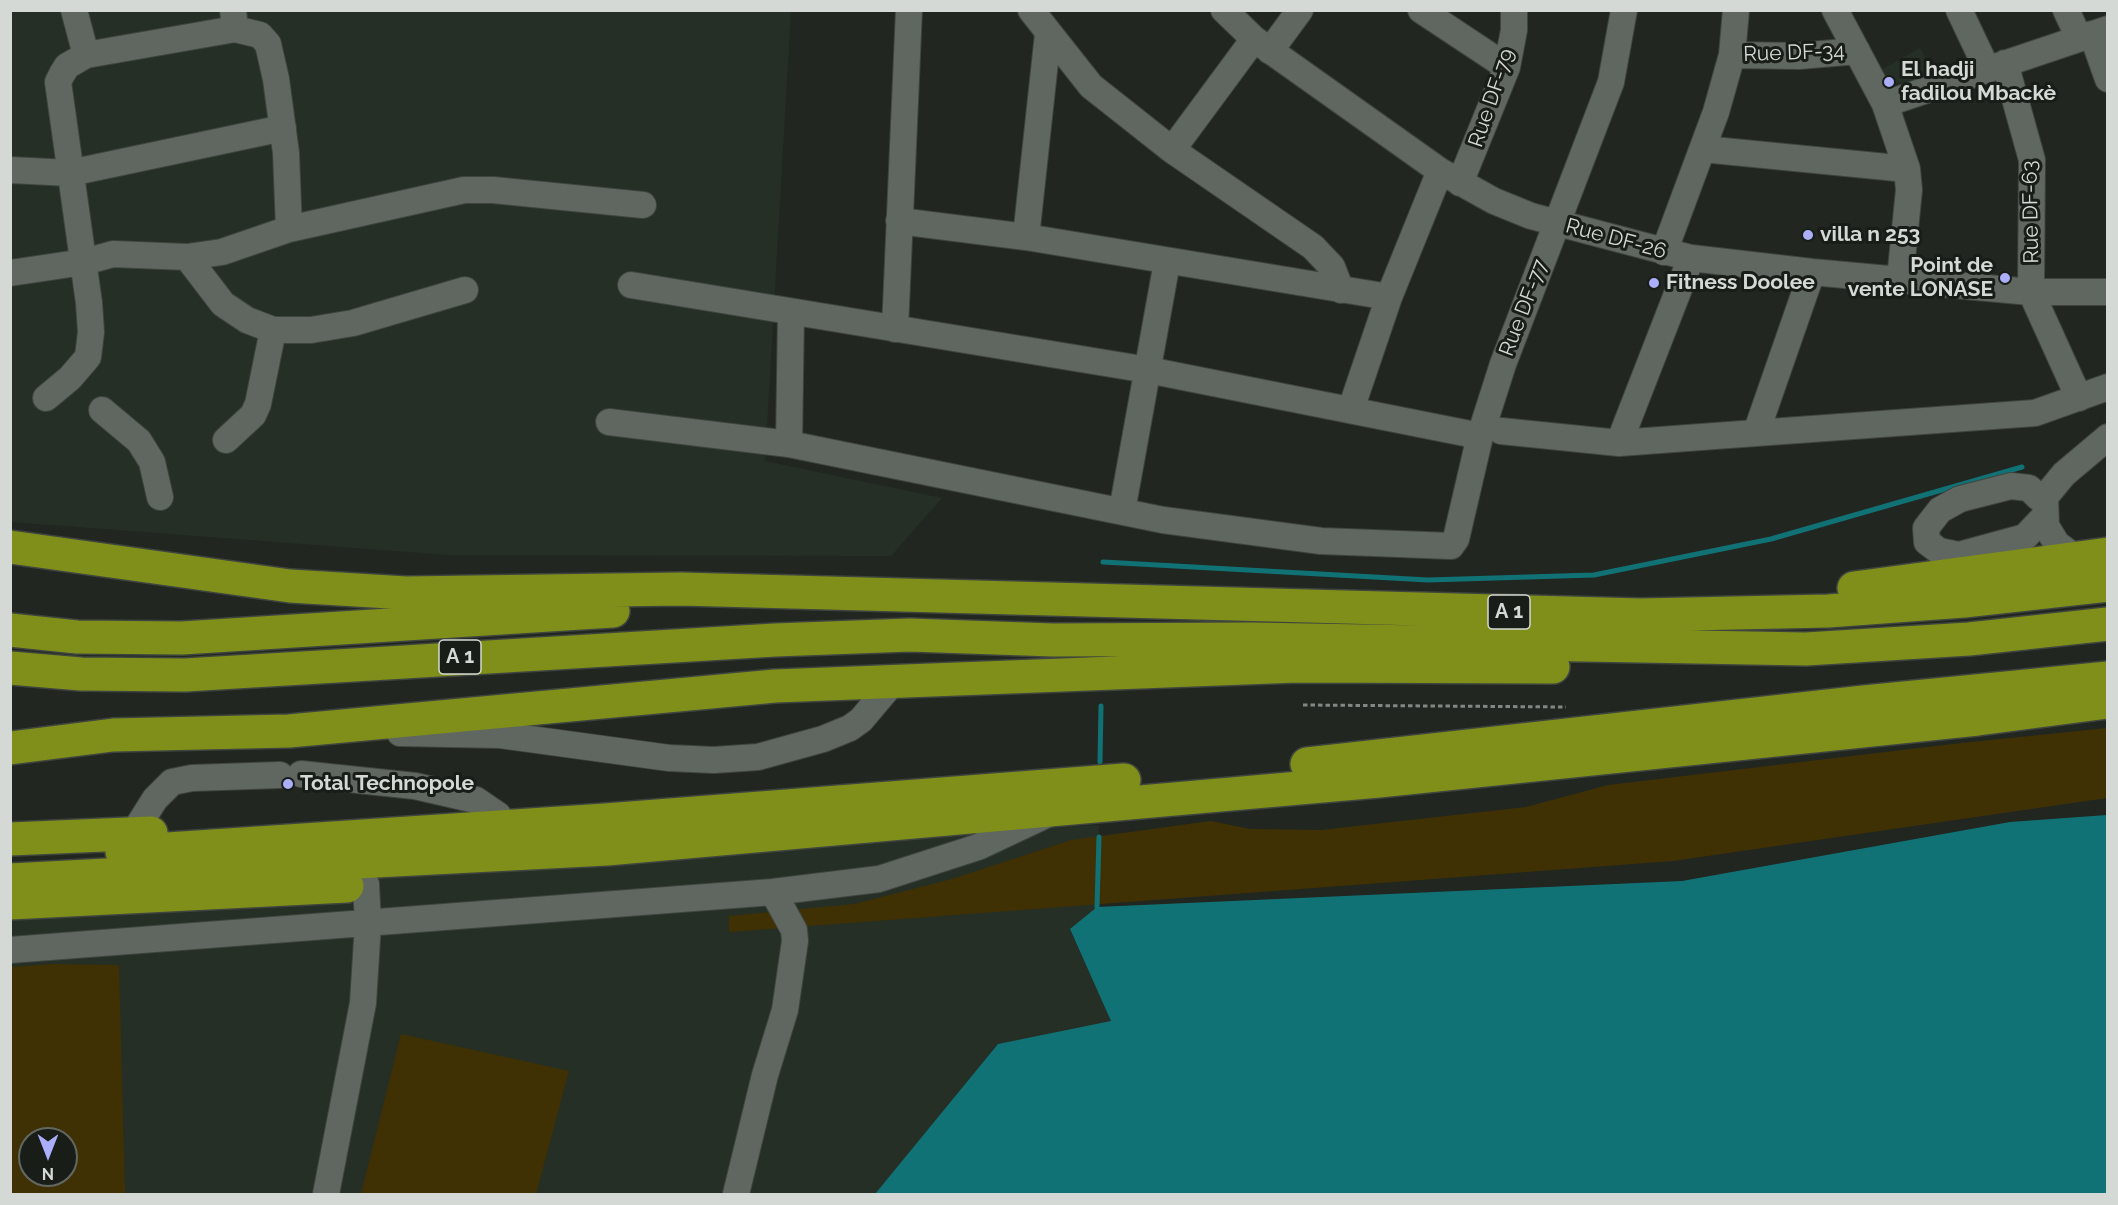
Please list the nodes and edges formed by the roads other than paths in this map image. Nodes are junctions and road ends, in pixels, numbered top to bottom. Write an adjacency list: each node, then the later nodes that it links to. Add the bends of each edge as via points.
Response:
1 (74, 10): 18 (street)
2 (909, 10): 32 (street)
3 (1031, 10): 14 (street)
4 (1224, 10): 16 (street, Rue DF-26)
5 (1300, 10): 16 (street)
6 (1421, 10): 21 (street)
7 (1514, 10): 21 (street, Rue DF-79)
8 (1624, 10): 33 (street, Rue DF-77, via 1611,82)
9 (1736, 10): 19 (street)
10 (1834, 10): 17 (street)
11 (1959, 10): 20 (street, Rue DF-63)
12 (2066, 10): 15 (street)
13 (234, 20): 18 (street); 24 (street, via 268,44)
14 (1048, 34): 26 (street, via 1091,86); 35 (street)
15 (2093, 34): 20 (street); 22 (street)
16 (1262, 45): 26 (street); 30 (street, Rue DF-26)
17 (1857, 51): 19 (street, Rue DF-34); 23 (street)
18 (86, 55): 29 (street, via 67,66 58,82)
19 (1732, 56): 25 (street)
20 (1996, 66): 23 (street); 47 (street, Rue DF-63, via 2032,160)
21 (1507, 67): 30 (street, Rue DF-79)
22 (2108, 79)
23 (1885, 104): 27 (street)
24 (283, 128): 29 (street); 34 (street)
25 (1703, 149): 27 (street); 36 (street)
26 (1172, 150): 46 (street, via 1313,247 1332,267)
27 (1907, 169): 43 (street, via 1909,190)
28 (10, 170): 29 (street)
29 (70, 172): 39 (street)
30 (1450, 177): 33 (street, Rue DF-26, via 1494,201); 49 (street, Rue DF-79)
31 (643, 205): 34 (street, via 464,190)
32 (899, 220): 35 (street); 51 (street)
33 (1557, 223): 36 (street, Rue DF-26); 60 (street, Rue DF-77, via 1503,364)
34 (289, 229): 37 (street, via 222,252)
35 (1026, 237): 40 (street)
36 (1664, 252): 38 (street, Rue DF-26)
37 (187, 257): 39 (street, via 113,254); 52 (street, via 223,304 247,320)
38 (1691, 258): 41 (street, Rue DF-26); 64 (street)
39 (84, 262): 42 (street); 55 (street, via 91,332 87,357)
40 (1167, 262): 46 (street); 53 (street)
41 (1812, 272): 43 (street, Rue DF-26); 61 (street)
42 (10, 273)
43 (1900, 279): 47 (street, Rue DF-26)
44 (631, 285): 50 (street)
45 (465, 290): 52 (street, via 353,323 311,330)
46 (1341, 290): 49 (street)
47 (2031, 292): 48 (street, Rue DF-26); 56 (street)
48 (2108, 292)
49 (1389, 297): 57 (street, Rue DF-79)
50 (791, 312): 51 (street); 65 (street)
51 (895, 329): 53 (street)
52 (273, 330): 63 (street, via 258,404 253,415)
53 (1148, 370): 57 (street); 67 (street)
54 (2108, 387): 56 (street)
55 (46, 398)
56 (2079, 398): 61 (street, via 2035,413)
57 (1351, 409): 60 (street)
58 (102, 410): 66 (street, via 139,441 152,462)
59 (609, 422): 65 (street)
60 (1491, 433): 64 (street); 67 (street, Rue DF-77, via 1450,546 1321,541 1163,520)
61 (1756, 433): 64 (street)
62 (2108, 437): 69 (street, via 2052,485 2041,507 2057,544)
63 (226, 440)
64 (1619, 443)
65 (789, 444): 67 (street)
66 (160, 497)
67 (1122, 510)
68 (10, 547): 71 (highway, via 290,586 406,593 681,589)
69 (2092, 556): 72 (highway)
70 (2108, 585): 72 (highway, A 1, via 1828,611)
71 (909, 596): 72 (highway, A 1); 74 (highway, A 1, via 182,638 77,637)
72 (1641, 615)
73 (2108, 624): 75 (highway, A 1, via 1969,639)
74 (10, 630)
75 (1806, 649): 76 (highway, A 1, via 910,635 185,675 81,674); 78 (highway, via 1705,663 1605,667 1297,666)
76 (10, 668)
77 (2108, 678): 85 (highway, via 1409,754)
78 (894, 681): 80 (highway, via 764,687); 80 (street, via 850,728 783,751 714,760 669,758 500,735)
79 (2108, 702): 82 (highway, via 1391,780)
80 (289, 731): 81 (highway, via 113,735)
81 (10, 748)
82 (1062, 808): 85 (highway); 91 (street, via 978,847 879,879)
83 (498, 815): 84 (highway); 84 (street, via 476,800 415,786 290,775 192,777 172,782 155,799); 85 (highway)
84 (133, 834): 86 (highway)
85 (606, 834): 88 (highway); 90 (highway, via 484,876)
86 (10, 839)
87 (10, 857): 88 (highway)
88 (77, 867): 89 (highway)
89 (10, 880)
90 (366, 884): 92 (highway); 93 (street)
91 (773, 892): 93 (street); 96 (street, via 794,930 795,940 785,1010)
92 (10, 903)
93 (368, 924): 94 (street); 95 (street, via 363,1003)
94 (10, 950)
95 (326, 1194)
96 (736, 1194)

